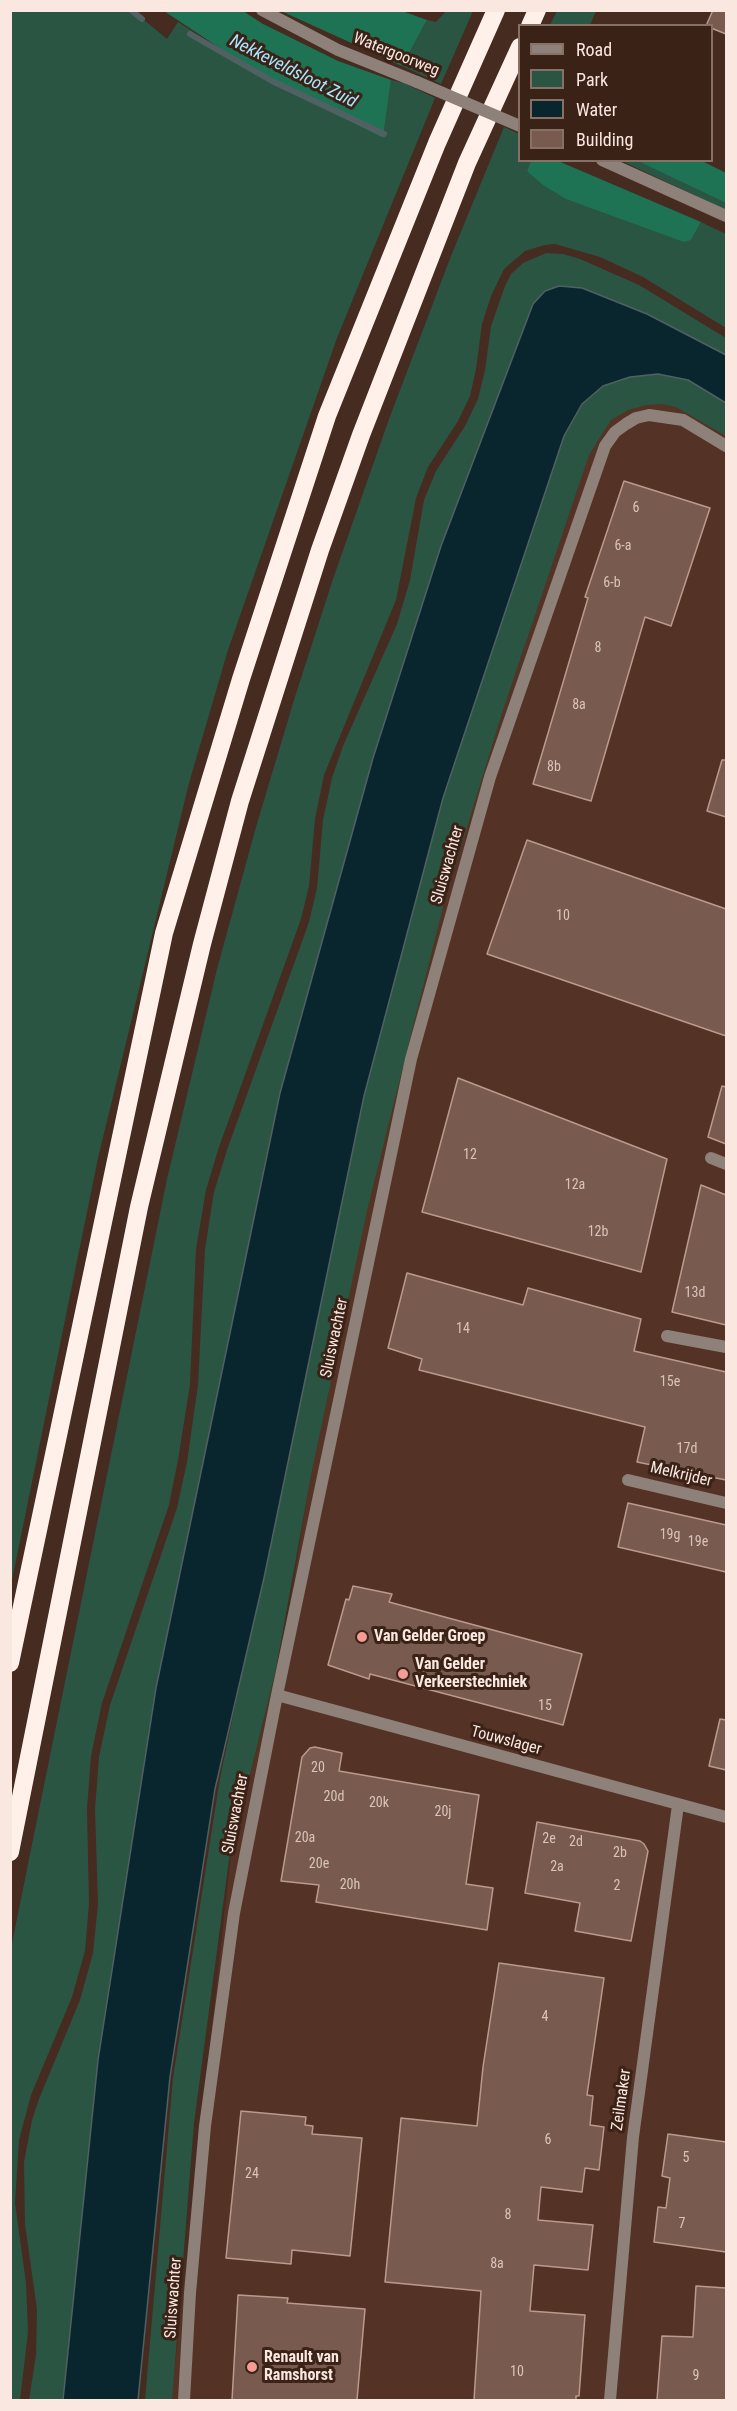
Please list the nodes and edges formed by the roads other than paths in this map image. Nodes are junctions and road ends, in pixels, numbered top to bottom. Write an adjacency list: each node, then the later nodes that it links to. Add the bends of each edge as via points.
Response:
1 (261, 10): 6 (street, Watergoorweg, bridge, via 338,50)
2 (496, 10): 16 (highway, via 437,143 327,416 164,933)
3 (537, 10): 4 (highway)
4 (531, 24)
5 (518, 49): 20 (highway, via 467,164 361,435 240,801 139,1207)
6 (518, 126)
7 (606, 162): 8 (street)
8 (726, 216)
9 (726, 446): 17 (street, Sluiswachter, via 683,420 656,416 636,418 615,432 605,446 490,777 411,1059)
10 (711, 1158): 11 (street)
11 (726, 1164)
12 (667, 1336): 13 (street)
13 (726, 1347)
14 (628, 1480): 15 (street, Melkrijder)
15 (726, 1503)
16 (10, 1663)
17 (277, 1695): 18 (street, Touwslager); 21 (street, Sluiswachter, via 234,1913 205,2126)
18 (678, 1805): 19 (street, Touwslager); 22 (street, Zeilmaker, via 633,2137)
19 (726, 1817)
20 (10, 1852)
21 (184, 2400)
22 (610, 2400)

